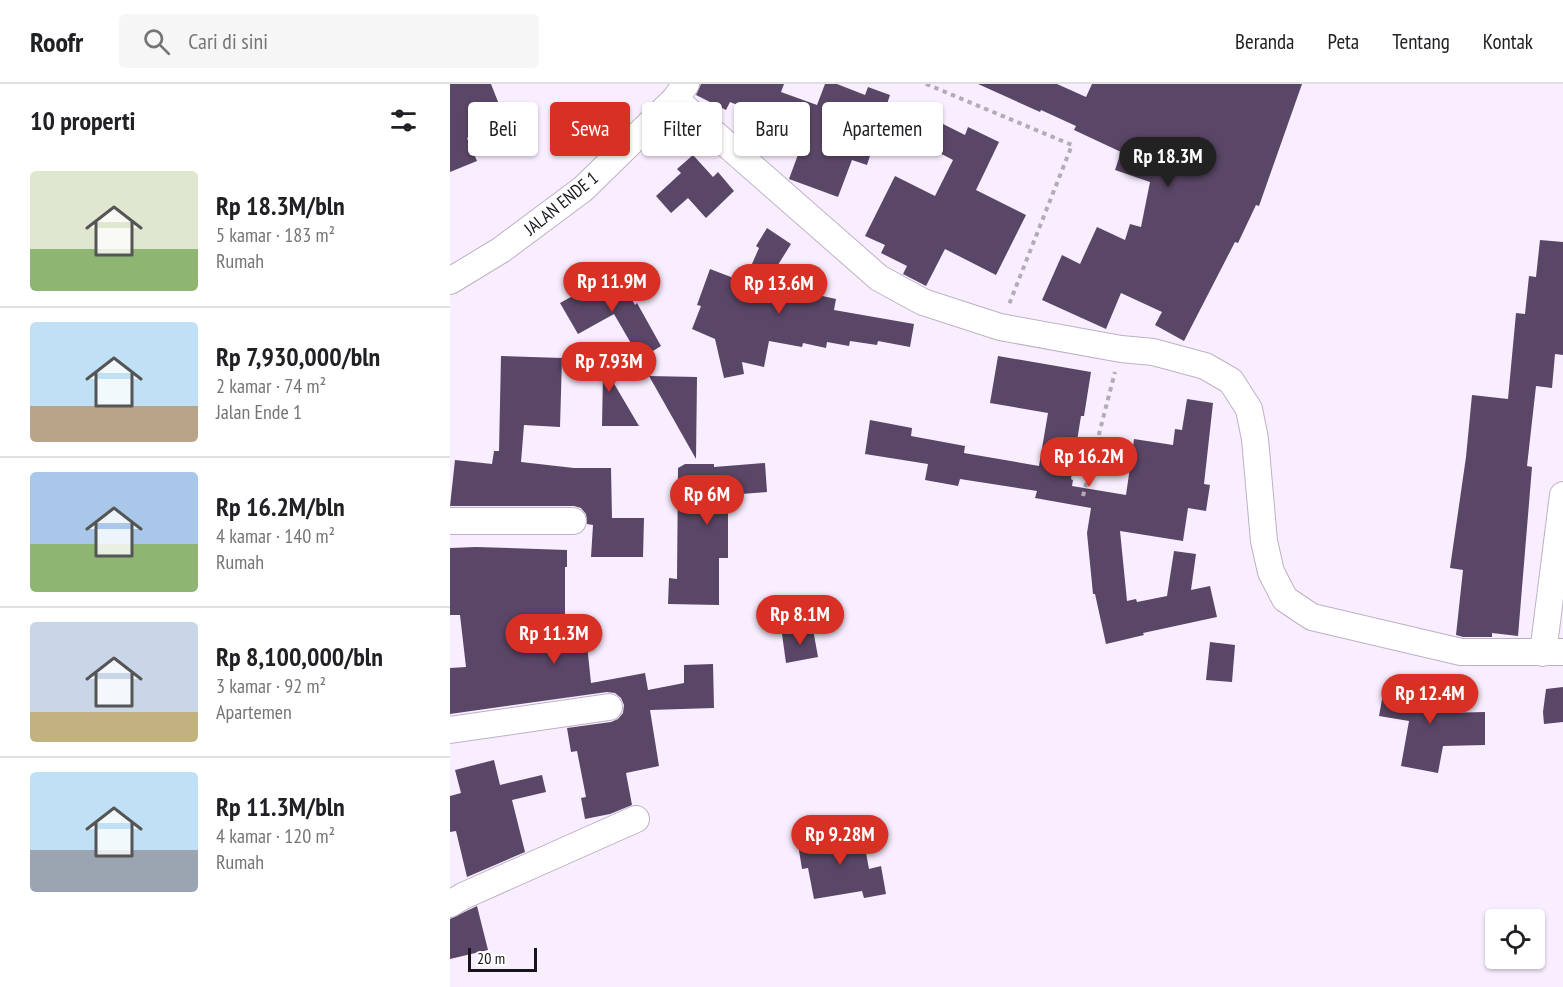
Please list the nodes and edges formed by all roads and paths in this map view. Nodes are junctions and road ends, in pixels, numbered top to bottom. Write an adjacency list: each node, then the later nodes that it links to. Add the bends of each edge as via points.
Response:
1 (926, 84): 4 (path, via 1072,145)
2 (680, 92): 3 (street, JALAN ENDE 1, via 583,189 501,250); 4 (street, via 879,278 923,303)
3 (450, 281)
4 (1000, 327): 5 (street)
5 (1121, 349): 7 (path); 10 (street, via 1153,352 1205,366 1231,381 1249,409 1264,541 1271,572 1285,598 1312,617 1461,652)
6 (1563, 495): 10 (street)
7 (1083, 496)
8 (450, 521): 9 (street)
9 (573, 521)
10 (1553, 653)
11 (609, 707): 12 (street)
12 (450, 730)
13 (636, 819): 14 (street)
14 (450, 904)

